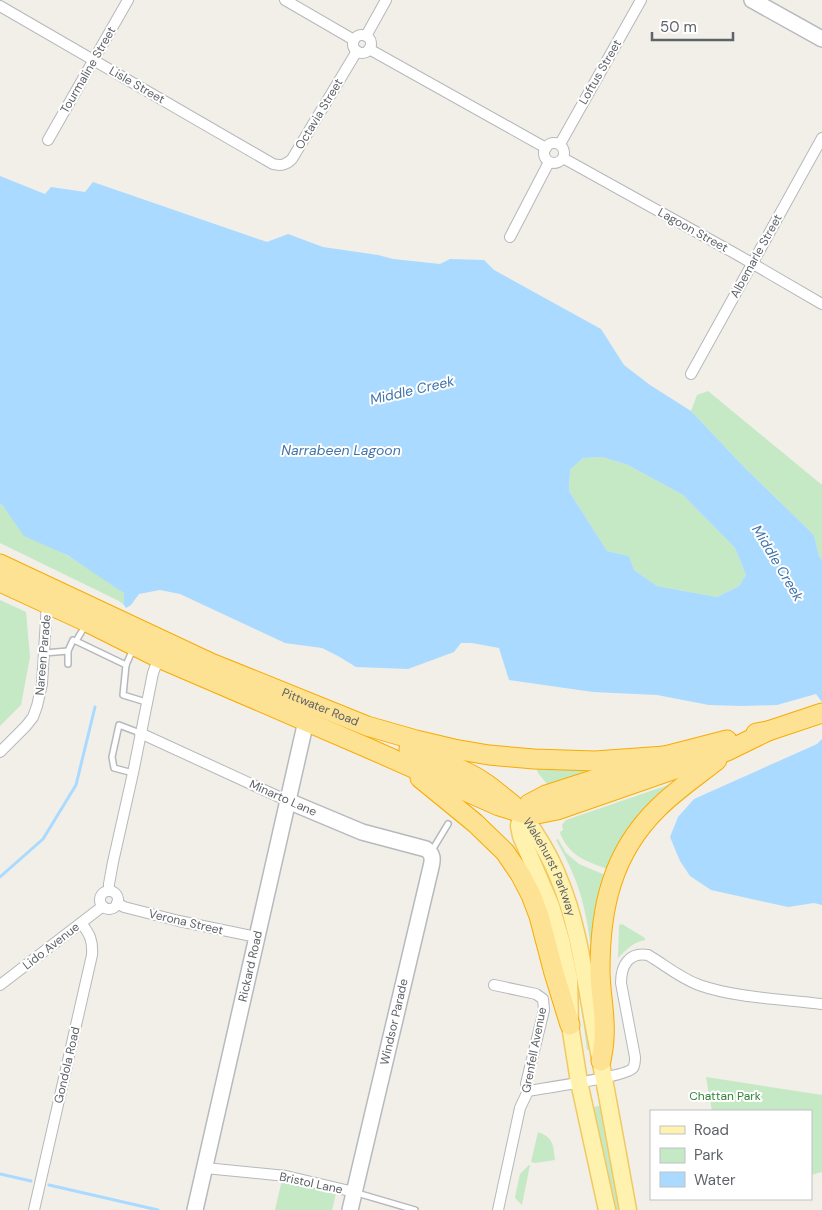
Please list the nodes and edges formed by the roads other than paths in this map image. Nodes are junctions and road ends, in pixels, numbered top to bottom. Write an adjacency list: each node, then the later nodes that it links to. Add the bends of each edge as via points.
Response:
1 (128, 0): 12 (street, Tourmaline Street)
2 (285, 0): 9 (street)
3 (386, 0): 7 (street)
4 (642, 0): 15 (street, Loftus Street)
5 (752, 0): 8 (street)
6 (0, 6): 12 (street, Lisle Street)
7 (366, 36): 9 (street, via 358,36); 10 (street, via 370,42)
8 (822, 39)
9 (354, 40): 11 (street)
10 (369, 49): 11 (street); 16 (street)
11 (357, 51): 19 (street, Octavia Street, via 292,159 285,164)
12 (94, 60): 14 (street, Tourmaline Street); 19 (street, Lisle Street)
13 (822, 138): 21 (street, Albemarle Street)
14 (48, 140)
15 (560, 144): 16 (street, via 552,143); 17 (street, via 564,150)
16 (546, 148): 18 (street, via 544,156)
17 (563, 158): 18 (street, via 557,163); 21 (street, Lagoon Street)
18 (549, 162): 20 (street)
19 (273, 164)
20 (510, 237)
21 (752, 264): 22 (street, Lagoon Street); 23 (street, Albemarle Street)
22 (822, 304)
23 (691, 374)
24 (0, 564): 30 (highway, Pittwater Road)
25 (0, 582): 26 (highway, Pittwater Road)
26 (47, 603): 27 (highway, Pittwater Road); 31 (street, Nareen Parade)
27 (87, 622): 28 (lane); 29 (highway, Pittwater Road)
28 (76, 642): 32 (lane, via 73,640); 34 (lane)
29 (134, 647): 30 (highway, Pittwater Road); 34 (lane)
30 (162, 650): 35 (street); 37 (highway, Pittwater Road); 38 (highway, Pittwater Road, via 211,663)
31 (44, 652): 32 (lane); 42 (street, Nareen Parade, via 38,706 26,726)
32 (68, 652): 33 (lane)
33 (68, 664)
34 (126, 665): 35 (lane, via 123,696)
35 (146, 702): 40 (street)
36 (822, 713): 39 (highway, Pittwater Road)
37 (306, 721): 44 (highway, Pittwater Road); 46 (street, Rickard Road)
38 (367, 726): 43 (highway, Pittwater Road, via 489,755 595,761); 47 (highway, via 394,743 468,772)
39 (768, 731): 41 (highway, Pittwater Road); 43 (highway, Pittwater Road)
40 (140, 733): 45 (street); 45 (lane, via 119,725 112,757 114,768); 46 (street, Minarto Lane)
41 (728, 751): 47 (highway, Pittwater Road, via 557,810 537,814); 59 (highway, via 657,809 629,844 613,876 600,947)
42 (0, 752)
43 (666, 756): 47 (highway, Pittwater Road, via 538,798)
44 (403, 764): 47 (highway, Pittwater Road, via 499,806); 58 (highway, via 475,823 504,852 520,874 545,933)
45 (133, 773): 50 (street)
46 (288, 801): 49 (street, Minarto Lane, via 362,832); 54 (street, Rickard Road)
47 (522, 812): 58 (main road, Wakehurst Parkway, via 520,836 551,906 561,940 569,978); 59 (main road, Wakehurst Parkway, via 553,864 565,893 574,922)
48 (448, 824): 49 (lane)
49 (430, 852): 63 (street, Windsor Parade, via 431,867)
50 (109, 891): 51 (street, via 116,895); 52 (street, via 100,898)
51 (117, 902): 52 (street, via 108,909); 54 (street, Verona Street, via 124,907 179,921)
52 (103, 906): 53 (street, Lido Avenue)
53 (81, 923): 56 (street, Lido Avenue); 64 (street, Gondola Road, via 92,942 92,956)
54 (257, 937): 62 (street, Rickard Road)
55 (494, 985): 61 (street, Grenfell Avenue, via 536,994 543,999 544,1010 526,1084)
56 (0, 986)
57 (822, 1004): 59 (street, via 725,992 680,976 648,955 636,955 627,962 621,976 635,1063 628,1072)
58 (570, 1025): 60 (main road, Wakehurst Parkway)
59 (603, 1070): 60 (street); 70 (main road, Wakehurst Parkway)
60 (579, 1082): 61 (street); 69 (main road, Wakehurst Parkway)
61 (528, 1091): 68 (street, Grenfell Avenue, via 520,1108)
62 (205, 1168): 63 (street, Bristol Lane, via 286,1176); 65 (street, Rickard Road)
63 (354, 1192): 66 (street, Windsor Parade); 67 (lane, Bristol Lane)
64 (34, 1210)
65 (195, 1210)
66 (350, 1210)
67 (415, 1210)
68 (498, 1210)
69 (607, 1210)
70 (628, 1210)

